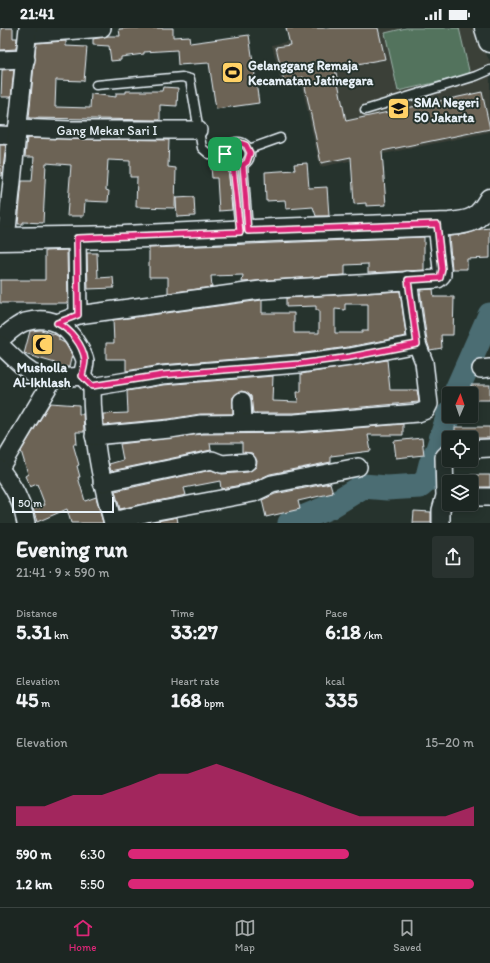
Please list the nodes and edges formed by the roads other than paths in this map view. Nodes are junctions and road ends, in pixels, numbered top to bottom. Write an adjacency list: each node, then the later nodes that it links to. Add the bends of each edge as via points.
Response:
1 (102, 28): 3 (street)
2 (486, 28): 4 (street)
3 (28, 31): 5 (street)
4 (490, 41)
5 (26, 59): 6 (street); 11 (street)
6 (0, 60)
7 (490, 70): 9 (lane)
8 (96, 85): 10 (lane, via 182,77 190,79)
9 (365, 110)
10 (198, 130): 11 (street, Gang Mekar Sari I, via 70,130); 14 (lane, via 205,151 209,154)
11 (11, 133): 17 (street)
12 (280, 138): 13 (lane)
13 (249, 149): 14 (lane, via 242,142 233,142); 15 (lane, via 249,158)
14 (225, 154): 16 (lane)
15 (243, 165): 16 (lane); 20 (lane)
16 (233, 166): 20 (lane)
17 (5, 192): 22 (street)
18 (490, 200): 19 (street, via 478,218 470,222)
19 (437, 224): 20 (street); 23 (street, via 442,269 440,278)
20 (244, 232): 21 (street)
21 (77, 238): 22 (street); 24 (street)
22 (3, 239)
23 (408, 280): 24 (street, via 261,290); 27 (street)
24 (78, 315): 25 (street)
25 (57, 323): 26 (street, via 44,320 25,322); 30 (street, via 66,327 82,351)
26 (0, 340)
27 (417, 344): 30 (street, via 299,364); 32 (street, via 424,362 429,404 426,410 418,413 295,423)
28 (0, 345): 29 (street, via 32,374)
29 (53, 379): 30 (street); 37 (street)
30 (87, 381): 33 (street)
31 (242, 401): 32 (street)
32 (243, 424): 33 (street, via 200,424)
33 (94, 436): 39 (street)
34 (490, 448): 35 (street)
35 (478, 449)
36 (246, 462): 39 (street, via 222,464 212,460)
37 (0, 468): 44 (street, via 16,490)
38 (358, 468): 43 (street, via 272,484 253,493 146,513)
39 (102, 483): 43 (street)
40 (478, 497): 41 (street)
41 (490, 497)
42 (442, 508): 45 (street)
43 (113, 522)
44 (26, 523)
45 (441, 523)

